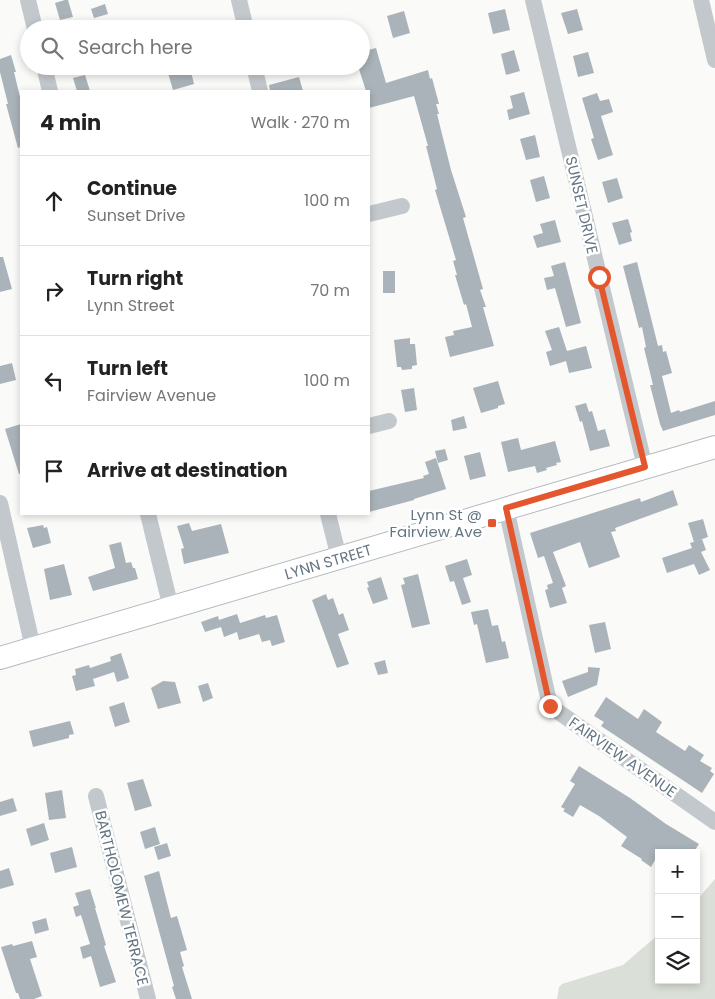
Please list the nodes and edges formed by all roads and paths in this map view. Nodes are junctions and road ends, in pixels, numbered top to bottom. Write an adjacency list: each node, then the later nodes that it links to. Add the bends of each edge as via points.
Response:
1 (28, 0): 5 (street)
2 (239, 0): 6 (street)
3 (533, 0): 17 (street, SUNSET DRIVE)
4 (701, 0): 7 (street)
5 (33, 20)
6 (244, 20)
7 (715, 60)
8 (46, 75): 10 (street)
9 (256, 75): 11 (street)
10 (50, 90)
11 (260, 90)
12 (402, 206): 13 (street)
13 (370, 214)
14 (389, 421): 15 (street)
15 (370, 426)
16 (715, 447): 17 (main road, LYNN STREET)
17 (645, 467): 19 (main road, LYNN STREET)
18 (0, 503): 24 (street)
19 (506, 508): 22 (main road, LYNN STREET); 27 (street, FAIRVIEW AVENUE, via 550,706)
20 (148, 515): 23 (street)
21 (328, 515): 22 (street)
22 (339, 558): 23 (main road, LYNN STREET)
23 (170, 608): 24 (main road, LYNN STREET)
24 (33, 648): 25 (main road, LYNN STREET)
25 (0, 658)
26 (96, 796): 28 (street, BARTHOLOMEW TERRACE)
27 (715, 822)
28 (148, 999)

